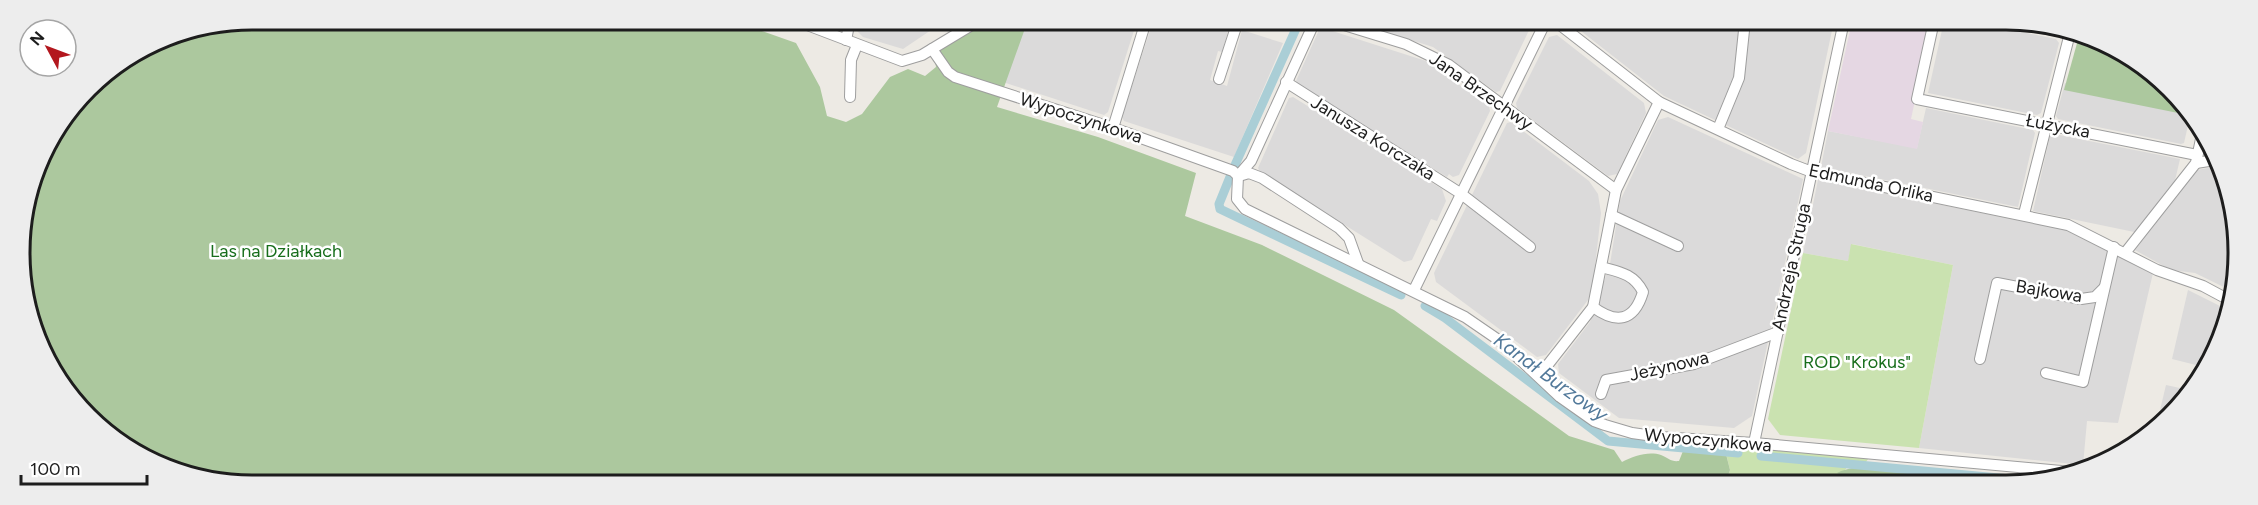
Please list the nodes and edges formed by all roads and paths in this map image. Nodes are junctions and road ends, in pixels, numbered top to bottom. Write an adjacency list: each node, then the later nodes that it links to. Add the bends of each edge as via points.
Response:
1 (819, 30): 14 (street)
2 (851, 30): 14 (street)
3 (957, 30): 15 (street)
4 (1143, 30): 22 (street)
5 (1235, 30): 16 (street)
6 (1311, 30): 17 (street)
7 (1359, 30): 20 (street, Jana Brzechwy, via 1430,53)
8 (1541, 30): 20 (street)
9 (1567, 30): 19 (street, Edmunda Orlika)
10 (1744, 30): 23 (street, via 1739,78)
11 (1842, 30): 27 (street, Andrzeja Struga)
12 (1932, 30): 21 (street, Łużycka, via 1917,99)
13 (2068, 40): 21 (street)
14 (852, 43): 15 (street, via 902,61); 18 (street)
15 (932, 49): 22 (street, Wypoczynkowa, via 955,77)
16 (1219, 79)
17 (1286, 82): 28 (street, via 1251,161); 30 (street, Janusza Korczaka)
18 (850, 97)
19 (1659, 102): 23 (street, Edmunda Orlika); 29 (street)
20 (1503, 105): 29 (street, Jana Brzechwy); 30 (street)
21 (2047, 123): 25 (street, Łużycka); 31 (street)
22 (1113, 128): 28 (street, Wypoczynkowa, via 1226,167)
23 (1718, 129): 27 (street, Edmunda Orlika)
24 (2200, 145): 25 (street)
25 (2197, 159): 26 (street); 36 (street)
26 (2208, 160)
27 (1812, 172): 31 (street, Edmunda Orlika); 43 (street, Andrzeja Struga)
28 (1238, 176): 37 (street, Wypoczynkowa, via 1249,173 1262,178 1339,228 1349,238); 37 (street, Wypoczynkowa, via 1237,199 1245,209)
29 (1616, 190): 32 (street)
30 (1460, 193): 33 (street, Janusza Korczaka); 40 (street)
31 (2024, 214): 35 (street, Edmunda Orlika, via 2068,225)
32 (1611, 215): 34 (street); 38 (street)
33 (1530, 246)
34 (1678, 246)
35 (2114, 247): 36 (street, Edmunda Orlika); 39 (street, Bajkowa)
36 (2125, 253): 41 (street, Edmunda Orlika)
37 (1358, 263): 40 (street, Wypoczynkowa)
38 (1601, 267): 42 (street); 42 (street, via 1628,274 1643,292 1640,304 1630,315 1617,319)
39 (2104, 288): 44 (street, Bajkowa, via 2095,297 2081,298 1997,283); 45 (street, Bajkowa, via 2083,382)
40 (1414, 291): 46 (street, Wypoczynkowa, via 1476,324)
41 (2224, 297)
42 (1593, 307): 46 (street)
43 (1778, 332): 47 (street, Jeżynowa, via 1694,364 1606,380); 48 (street, Andrzeja Struga)
44 (1980, 359)
45 (2046, 373)
46 (1539, 376): 48 (street, Wypoczynkowa, via 1560,397 1605,425 1653,436)
47 (1601, 394)
48 (1754, 443): 49 (street, Wypoczynkowa)
49 (2052, 470)

